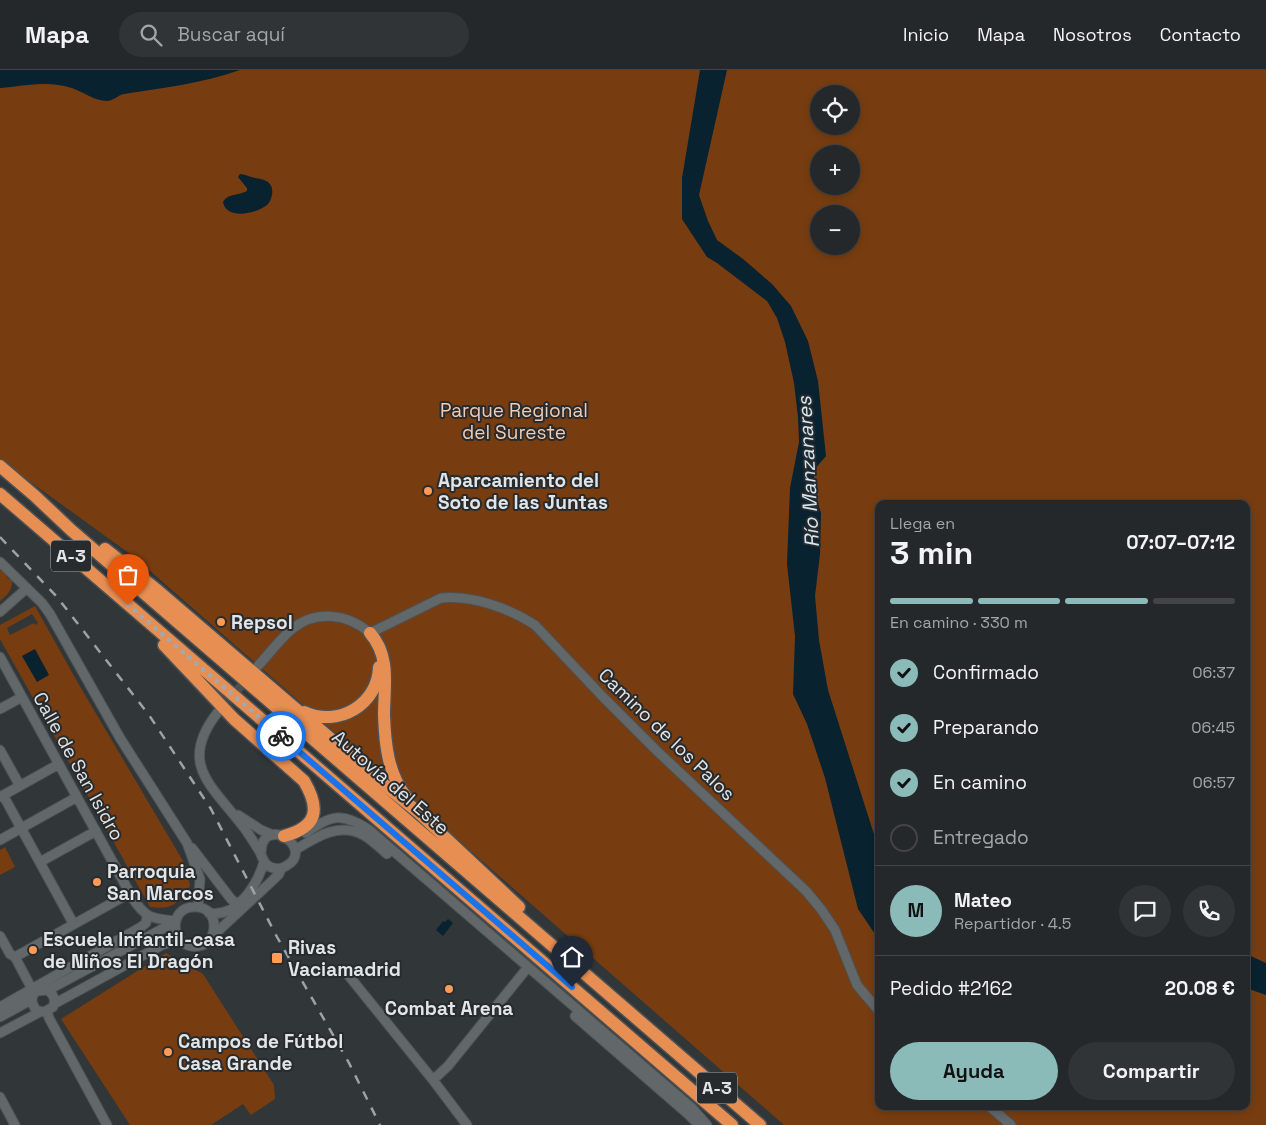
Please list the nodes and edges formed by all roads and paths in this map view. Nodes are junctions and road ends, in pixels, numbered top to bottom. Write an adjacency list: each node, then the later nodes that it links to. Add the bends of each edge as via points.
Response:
1 (0, 466): 3 (highway, Autovía del Este / A-3)
2 (0, 494): 7 (highway, Autovía del Este / A-3)
3 (36, 496): 12 (highway, via 157,590); 40 (highway, Autovía del Este / A-3, via 71,530)
4 (0, 562): 5 (street)
5 (27, 588): 6 (street); 26 (street, via 50,614 120,738)
6 (0, 612)
7 (142, 617): 24 (highway, via 152,633 234,719 310,790 314,807 311,820 302,830); 61 (highway, Autovía del Este / A-3)
8 (370, 634): 10 (street, via 348,619 311,619 293,629); 12 (highway, via 380,660 379,676 362,705 334,718 306,713); 21 (highway, via 378,642 386,671 384,716 387,752 396,784); 48 (street, Camino de los Palos, via 449,597 502,608 535,626 657,751 806,891 834,930 858,985)
9 (1, 662): 11 (street, Calle de San Isidro)
10 (258, 666)
11 (22, 697): 13 (street); 16 (street, Calle de San Isidro)
12 (286, 700): 21 (highway)
13 (0, 709)
14 (218, 712): 20 (street, via 202,735 200,764 210,786)
15 (1, 753): 17 (street)
16 (59, 764): 17 (street); 19 (street, Calle de San Isidro)
17 (20, 786): 18 (street)
18 (2, 796): 22 (street)
19 (77, 797): 22 (street); 23 (street, Calle de San Isidro)
20 (231, 811): 24 (street, via 261,830); 28 (street)
21 (418, 812): 40 (highway, via 532,919)
22 (22, 828): 25 (street); 29 (street)
23 (96, 831): 29 (street); 31 (street, Calle de San Isidro)
24 (282, 837): 27 (street); 28 (street, via 264,842); 60 (street, via 307,832 332,819 347,818 368,829)
25 (0, 840)
26 (187, 842): 32 (street); 33 (street, via 200,879)
27 (295, 850): 30 (street, via 291,862); 43 (street, via 317,836 334,831 350,830 367,837)
28 (262, 857): 30 (street, via 271,867); 32 (street, via 260,876)
29 (40, 862): 37 (street)
30 (281, 868): 39 (street, via 273,880)
31 (130, 893): 35 (street, Calle de San Isidro); 37 (street)
32 (237, 904): 34 (street, via 223,913)
33 (198, 907): 34 (street); 36 (street, via 186,909)
34 (209, 913): 39 (street, via 214,924)
35 (147, 916): 36 (street); 46 (street, via 144,925)
36 (175, 921): 41 (street); 45 (street)
37 (73, 924): 42 (street)
38 (0, 936): 42 (street)
39 (212, 936): 41 (street, via 196,946)
40 (542, 936): 62 (highway, Autovía del Este / A-3)
41 (179, 939): 47 (street, via 162,945)
42 (14, 957): 46 (street)
43 (524, 972): 53 (street); 59 (street)
44 (349, 976): 53 (street)
45 (48, 990): 46 (street, via 41,989); 47 (street)
46 (33, 994): 49 (street); 50 (street, via 36,1010); 51 (street)
47 (54, 1004): 50 (street)
48 (875, 1005)
49 (0, 1007)
50 (44, 1012): 52 (street); 57 (street)
51 (0, 1018)
52 (0, 1034)
53 (433, 1080): 58 (street)
54 (0, 1097): 56 (street)
55 (994, 1110): 63 (street)
56 (15, 1125)
57 (107, 1125)
58 (467, 1125)
59 (698, 1125)
60 (707, 1125)
61 (732, 1125)
62 (760, 1125)
63 (1011, 1125)

